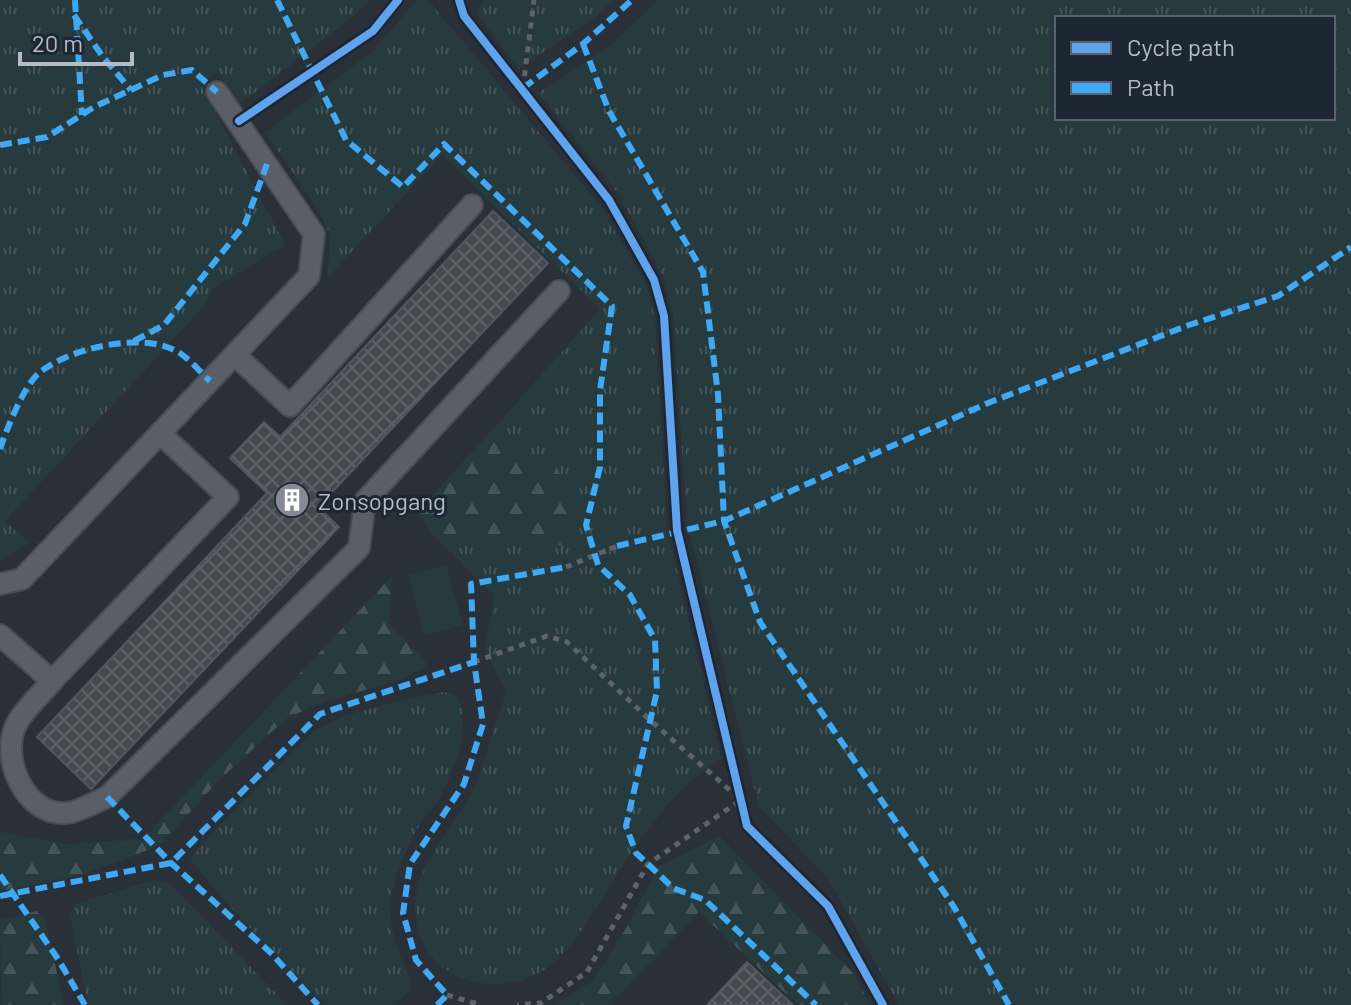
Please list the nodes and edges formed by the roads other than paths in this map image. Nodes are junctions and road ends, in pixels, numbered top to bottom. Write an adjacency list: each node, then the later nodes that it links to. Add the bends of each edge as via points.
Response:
1 (217, 92): 4 (lane, via 314,234 309,276)
2 (472, 205): 4 (lane, via 290,406)
3 (559, 291): 8 (lane, via 365,501 359,548 107,797 68,813 48,811 27,796 16,776 11,747 16,725)
4 (235, 355): 5 (lane)
5 (160, 433): 6 (lane, via 22,579); 8 (lane, via 228,497)
6 (0, 584)
7 (0, 635): 8 (lane)
8 (52, 681)

